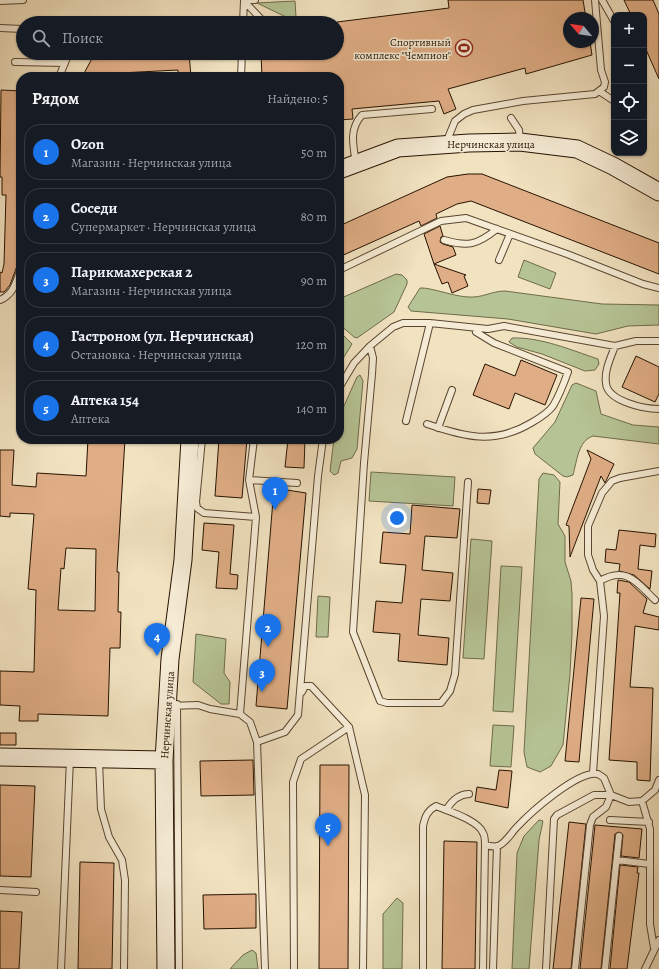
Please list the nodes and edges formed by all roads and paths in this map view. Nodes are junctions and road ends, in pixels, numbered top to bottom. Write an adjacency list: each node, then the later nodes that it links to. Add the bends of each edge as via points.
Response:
1 (23, 0): 5 (lane)
2 (255, 0): 6 (lane)
3 (595, 0): 18 (lane, via 601,70 605,82)
4 (602, 0): 9 (lane)
5 (0, 1)
6 (244, 1): 7 (lane); 8 (lane)
7 (243, 16)
8 (259, 16)
9 (611, 16)
10 (0, 28): 11 (lane)
11 (16, 29)
12 (66, 60): 15 (lane)
13 (242, 60): 17 (lane)
14 (15, 62): 15 (lane)
15 (65, 63): 16 (lane)
16 (61, 72)
17 (241, 72)
18 (599, 91): 19 (lane); 23 (lane, via 595,94 523,101 473,110 455,121)
19 (611, 99)
20 (432, 109): 24 (lane, via 362,115 352,140)
21 (511, 118): 22 (lane, via 520,130)
22 (520, 142): 23 (street, Нерчинская улица); 26 (street, Нерчинская улица, via 577,149)
23 (445, 144): 24 (street, Нерчинская улица, via 398,148)
24 (356, 163): 25 (street, Нерчинская улица)
25 (344, 168)
26 (659, 192)
27 (497, 229): 28 (lane); 29 (lane, via 473,244); 31 (lane, via 466,218 441,221)
28 (510, 234): 30 (lane); 33 (lane)
29 (444, 240)
30 (499, 260)
31 (344, 268)
32 (16, 283): 34 (lane, via 8,296)
33 (659, 288)
34 (0, 300)
35 (430, 323): 36 (lane); 38 (lane, via 403,323 392,327); 43 (lane)
36 (478, 329): 39 (lane, via 488,330 504,326); 45 (lane, via 476,332 494,344 568,372 552,407 517,431 488,438)
37 (659, 341): 39 (lane, via 636,341)
38 (370, 346): 40 (lane, via 354,363); 52 (lane, via 373,358 353,632 382,702 441,703 450,691 455,674)
39 (614, 346): 42 (lane, via 605,382 607,390 617,398 640,407)
40 (344, 380)
41 (452, 390): 45 (lane)
42 (659, 409)
43 (406, 421)
44 (427, 424): 45 (lane)
45 (438, 428)
46 (190, 444): 58 (street, Нерчинская улица, via 183,560 170,659)
47 (202, 444): 54 (lane, via 197,508 204,513)
48 (253, 444): 51 (lane)
49 (322, 444): 57 (lane)
50 (659, 471): 55 (lane, via 612,481 602,493 588,526 588,555)
51 (249, 480): 53 (lane); 54 (lane)
52 (468, 482)
53 (297, 483)
54 (256, 517): 59 (lane)
55 (600, 581): 56 (lane, via 610,575 625,575 641,585); 66 (lane, via 604,616)
56 (655, 600)
57 (300, 696): 60 (lane, via 305,686 310,686); 61 (lane, via 298,715 285,732)
58 (172, 705): 59 (lane, via 198,705); 65 (street, Нерчинская улица); 86 (lane)
59 (240, 714): 61 (lane, via 250,722)
60 (349, 727): 88 (lane, via 301,759 294,774); 89 (lane, via 365,796)
61 (257, 742): 87 (lane)
62 (0, 757): 63 (street)
63 (70, 759): 64 (street); 83 (lane)
64 (99, 759): 65 (street); 84 (lane, via 101,809 109,837 122,860 125,880)
65 (164, 760): 85 (street, Нерчинская улица)
66 (593, 773): 69 (lane, via 604,778); 76 (lane, via 553,794)
67 (659, 780): 70 (lane, via 655,790)
68 (469, 794): 71 (lane, via 452,801)
69 (611, 795): 70 (lane, via 629,802); 93 (lane, via 594,795 557,814 554,819); 94 (lane, via 606,807 593,817 590,825)
70 (642, 801): 73 (lane)
71 (446, 810): 75 (lane, via 478,825 483,832); 90 (lane, via 436,806 431,809 425,816 423,826)
72 (610, 820): 73 (lane)
73 (649, 822): 78 (lane)
74 (619, 836): 77 (lane)
75 (485, 846): 76 (lane); 91 (lane)
76 (497, 846): 92 (lane)
77 (617, 860): 78 (lane); 95 (lane)
78 (649, 864): 82 (lane, via 650,924)
79 (0, 890): 80 (lane)
80 (36, 892)
81 (659, 940): 82 (lane)
82 (654, 948): 96 (lane)
83 (61, 969)
84 (124, 969)
85 (166, 969)
86 (178, 969)
87 (265, 969)
88 (294, 969)
89 (364, 969)
90 (423, 969)
91 (483, 969)
92 (493, 969)
93 (546, 969)
94 (575, 969)
95 (605, 969)
96 (645, 969)

